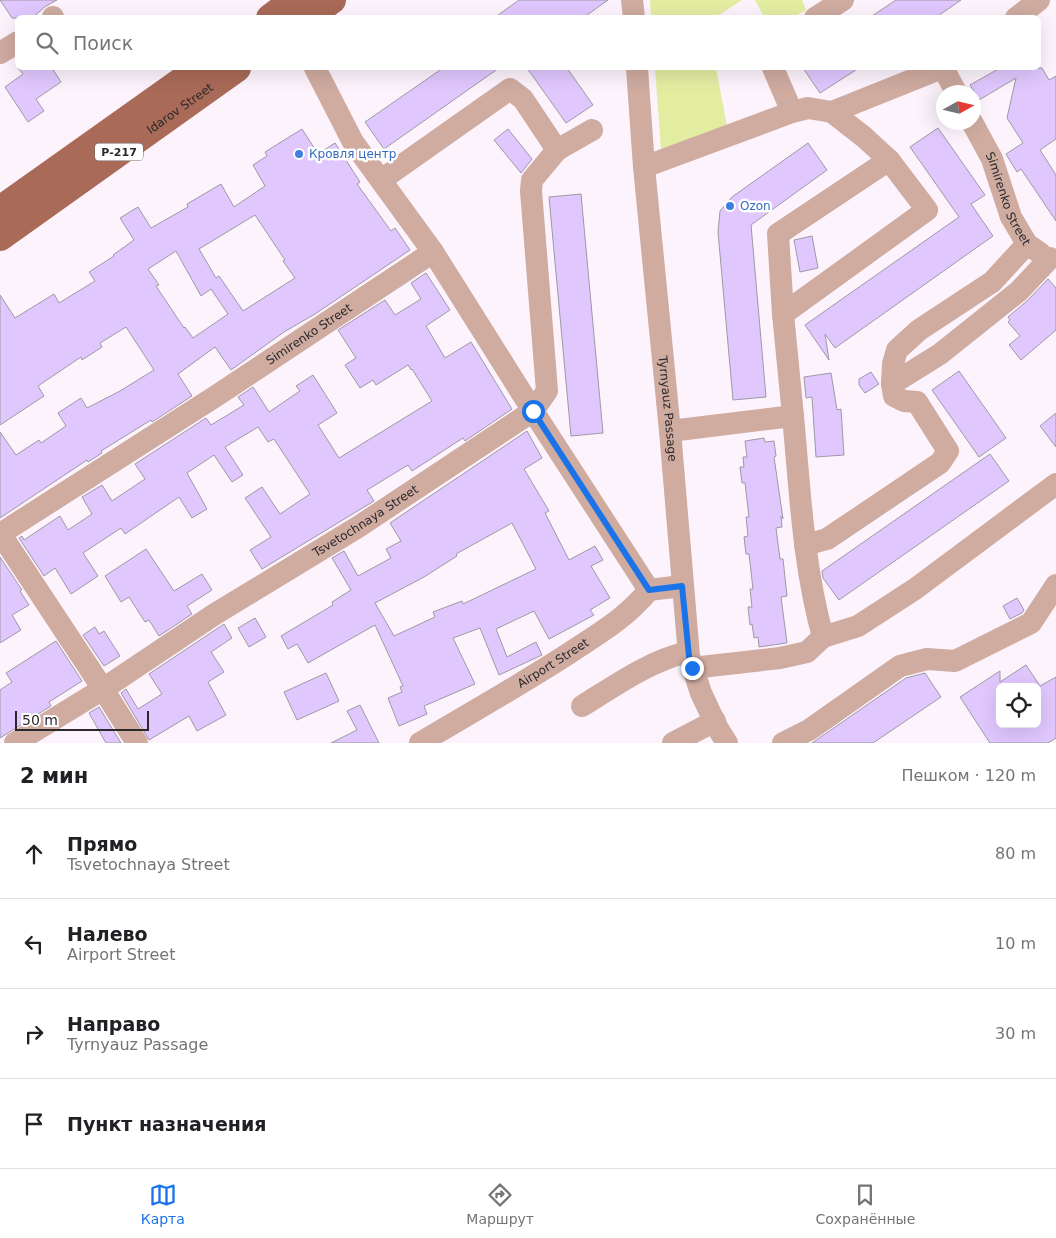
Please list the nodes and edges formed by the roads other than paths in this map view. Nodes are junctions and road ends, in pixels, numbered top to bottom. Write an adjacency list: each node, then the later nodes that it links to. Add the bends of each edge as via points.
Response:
1 (332, 0): 5 (main road)
2 (632, 0): 6 (street)
3 (843, 0): 7 (street)
4 (1039, 0): 8 (street)
5 (311, 15)
6 (634, 15)
7 (820, 15)
8 (1020, 15)
9 (15, 44): 10 (street)
10 (0, 54)
11 (197, 70): 27 (main road, Idarov Street / Р-217)
12 (234, 70): 28 (main road, Idarov Street / Р-217)
13 (316, 70): 26 (street, via 353,142)
14 (637, 70): 25 (street, Tyrnyauz Passage)
15 (774, 70): 19 (street)
16 (937, 70): 20 (street)
17 (943, 70): 18 (street)
18 (952, 85)
19 (792, 112): 20 (street, via 808,108); 25 (street)
20 (832, 112): 24 (street)
21 (592, 130): 23 (street)
22 (976, 130): 29 (street, Simirenko Street, via 992,159 1011,216)
23 (557, 150): 26 (street, via 523,99 510,89); 34 (street, via 531,185 547,391)
24 (890, 160): 32 (street, via 778,234); 32 (street, via 927,210)
25 (644, 167): 36 (street, Tyrnyauz Passage)
26 (381, 180): 30 (street)
27 (0, 210)
28 (0, 237)
29 (1027, 244): 31 (street, Simirenko Street); 33 (street, via 992,282 919,330 897,350)
30 (432, 252): 34 (street); 38 (street, Simirenko Street, via 216,396)
31 (1053, 256): 33 (street, via 1019,290 940,354)
32 (783, 314): 35 (street)
33 (892, 384): 39 (street, via 894,396 917,402 948,451 940,463 827,539)
34 (533, 411): 42 (street); 45 (street, Tsvetochnaya Street, via 358,528 215,614)
35 (793, 416): 36 (street); 39 (street)
36 (670, 431): 41 (street, Tyrnyauz Passage)
37 (1056, 484): 43 (street, via 915,589 858,626)
38 (0, 533): 45 (street)
39 (805, 544): 43 (street, via 813,601)
40 (1056, 585): 53 (street, via 1031,623 955,661 927,658 900,666 808,730)
41 (682, 586): 42 (street); 44 (street, Tyrnyauz Passage)
42 (649, 590): 50 (street, Airport Street, via 620,620 549,667)
43 (823, 637): 44 (street, via 807,652 780,658)
44 (690, 660): 46 (street, via 670,656); 47 (street, Tyrnyauz Passage)
45 (103, 688): 48 (street, Tsvetochnaya Street); 49 (street)
46 (582, 706)
47 (715, 722): 51 (street); 52 (street, Tyrnyauz Passage)
48 (15, 743)
49 (137, 743)
50 (420, 743)
51 (673, 743)
52 (727, 743)
53 (783, 743)

